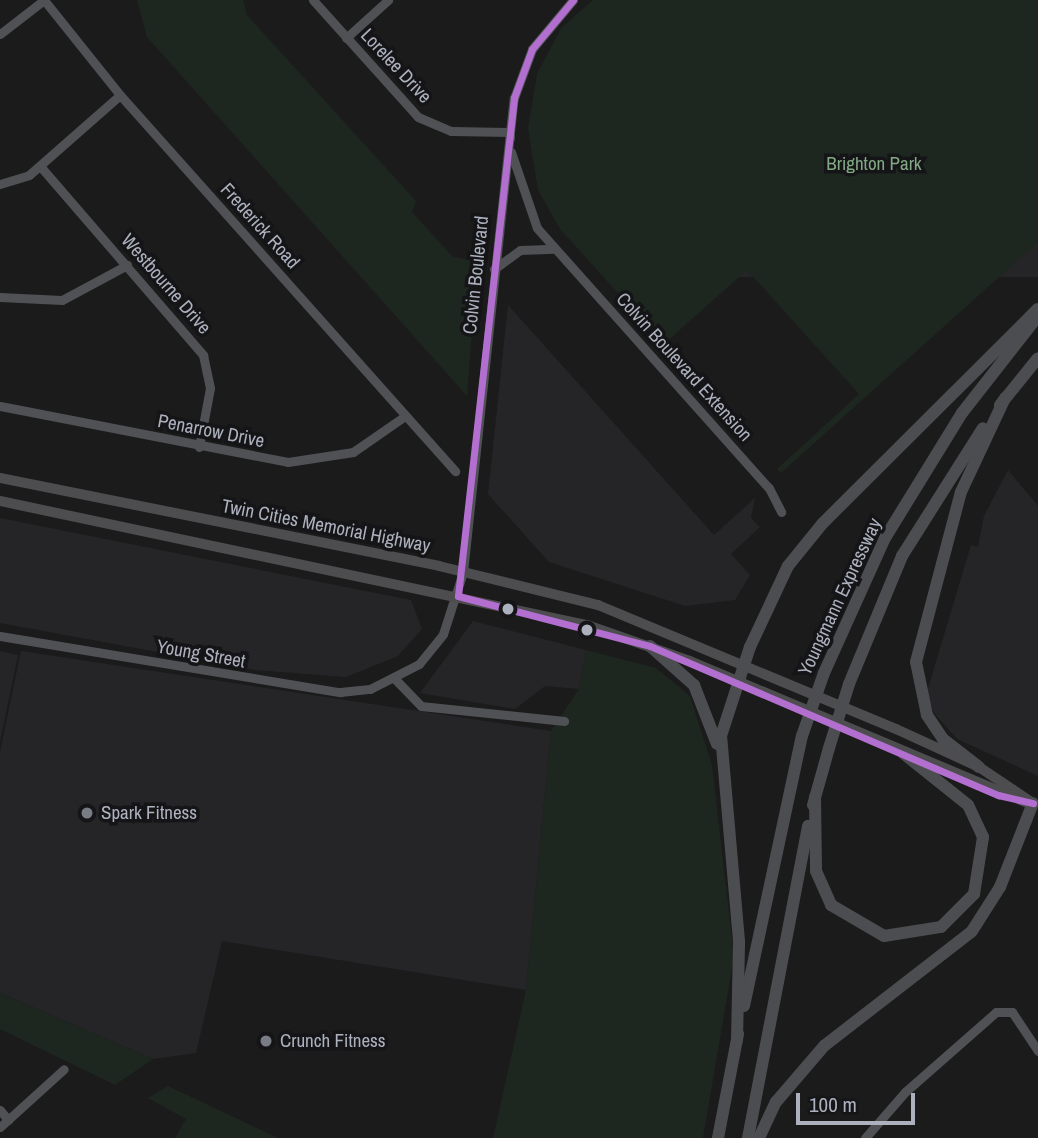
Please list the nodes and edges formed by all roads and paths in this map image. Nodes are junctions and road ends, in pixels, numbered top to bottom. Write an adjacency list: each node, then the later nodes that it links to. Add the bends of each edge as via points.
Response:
1 (44, 0): 5 (street); 7 (street, Frederick Road)
2 (313, 0): 6 (street, Lorelee Drive)
3 (388, 0): 6 (street)
4 (573, 0): 8 (street, Colvin Boulevard, via 524,65)
5 (0, 34)
6 (346, 38): 8 (street, Lorelee Drive, via 428,123 451,131)
7 (120, 95): 9 (street); 20 (street, Frederick Road)
8 (510, 132): 11 (street, Colvin Boulevard Extension, via 521,196); 13 (street, Colvin Boulevard)
9 (40, 166): 10 (street); 12 (street, Westbourne Drive)
10 (0, 184)
11 (554, 249): 13 (street, via 520,250); 25 (street, Colvin Boulevard Extension, via 769,488)
12 (127, 265): 14 (street, via 62,300); 21 (street, Westbourne Drive, via 203,355 210,388)
13 (494, 269): 26 (street, Colvin Boulevard)
14 (0, 297)
15 (1038, 309): 30 (highway, via 797,553)
16 (1038, 316): 39 (highway, Youngmann Expressway, bridge, via 962,413 886,538 824,673 802,736)
17 (1038, 358): 18 (highway, Youngmann Expressway)
18 (1004, 398): 36 (highway, via 961,492 916,662 927,715 943,739); 37 (highway, Youngmann Expressway, bridge, via 948,476 902,556 849,684)
19 (0, 406): 21 (street, Penarrow Drive)
20 (405, 416): 21 (street, Penarrow Drive, via 371,443 326,459 269,461); 22 (street, Frederick Road)
21 (199, 447)
22 (455, 471)
23 (0, 478): 26 (main road, Twin Cities Memorial Highway)
24 (0, 501): 27 (main road, Twin Cities Memorial Highway)
25 (781, 512)
26 (463, 572): 27 (street, Young Street); 30 (main road, Twin Cities Memorial Highway, via 598,605)
27 (458, 596): 29 (main road, Twin Cities Memorial Highway); 31 (street, Young Street, via 431,650)
28 (0, 636): 31 (street, Young Street, via 321,690 356,692)
29 (650, 646): 32 (main road, Twin Cities Memorial Highway); 35 (highway, via 703,701)
30 (744, 662): 32 (highway); 36 (main road, Twin Cities Memorial Highway)
31 (395, 680): 33 (street, via 421,706)
32 (737, 681): 34 (main road, Twin Cities Memorial Highway); 35 (highway, via 722,722)
33 (564, 721)
34 (904, 754): 37 (highway, via 968,805 983,838 983,867 974,894 941,927 884,936 831,905 816,871); 38 (main road, Twin Cities Memorial Highway)
35 (720, 762): 39 (highway, via 738,941)
36 (979, 767): 38 (main road, Twin Cities Memorial Highway)
37 (815, 797): 46 (highway, Youngmann Expressway)
38 (1036, 806): 47 (highway, via 1000,887 972,931 824,1046 776,1102)
39 (737, 1040): 45 (highway, Youngmann Expressway)
40 (1038, 1051): 48 (street, via 1012,1012 996,1012 923,1075)
41 (64, 1069): 43 (street)
42 (0, 1110): 43 (street)
43 (8, 1120): 44 (street)
44 (0, 1127)
45 (719, 1138)
46 (748, 1138)
47 (759, 1138)
48 (865, 1138)

